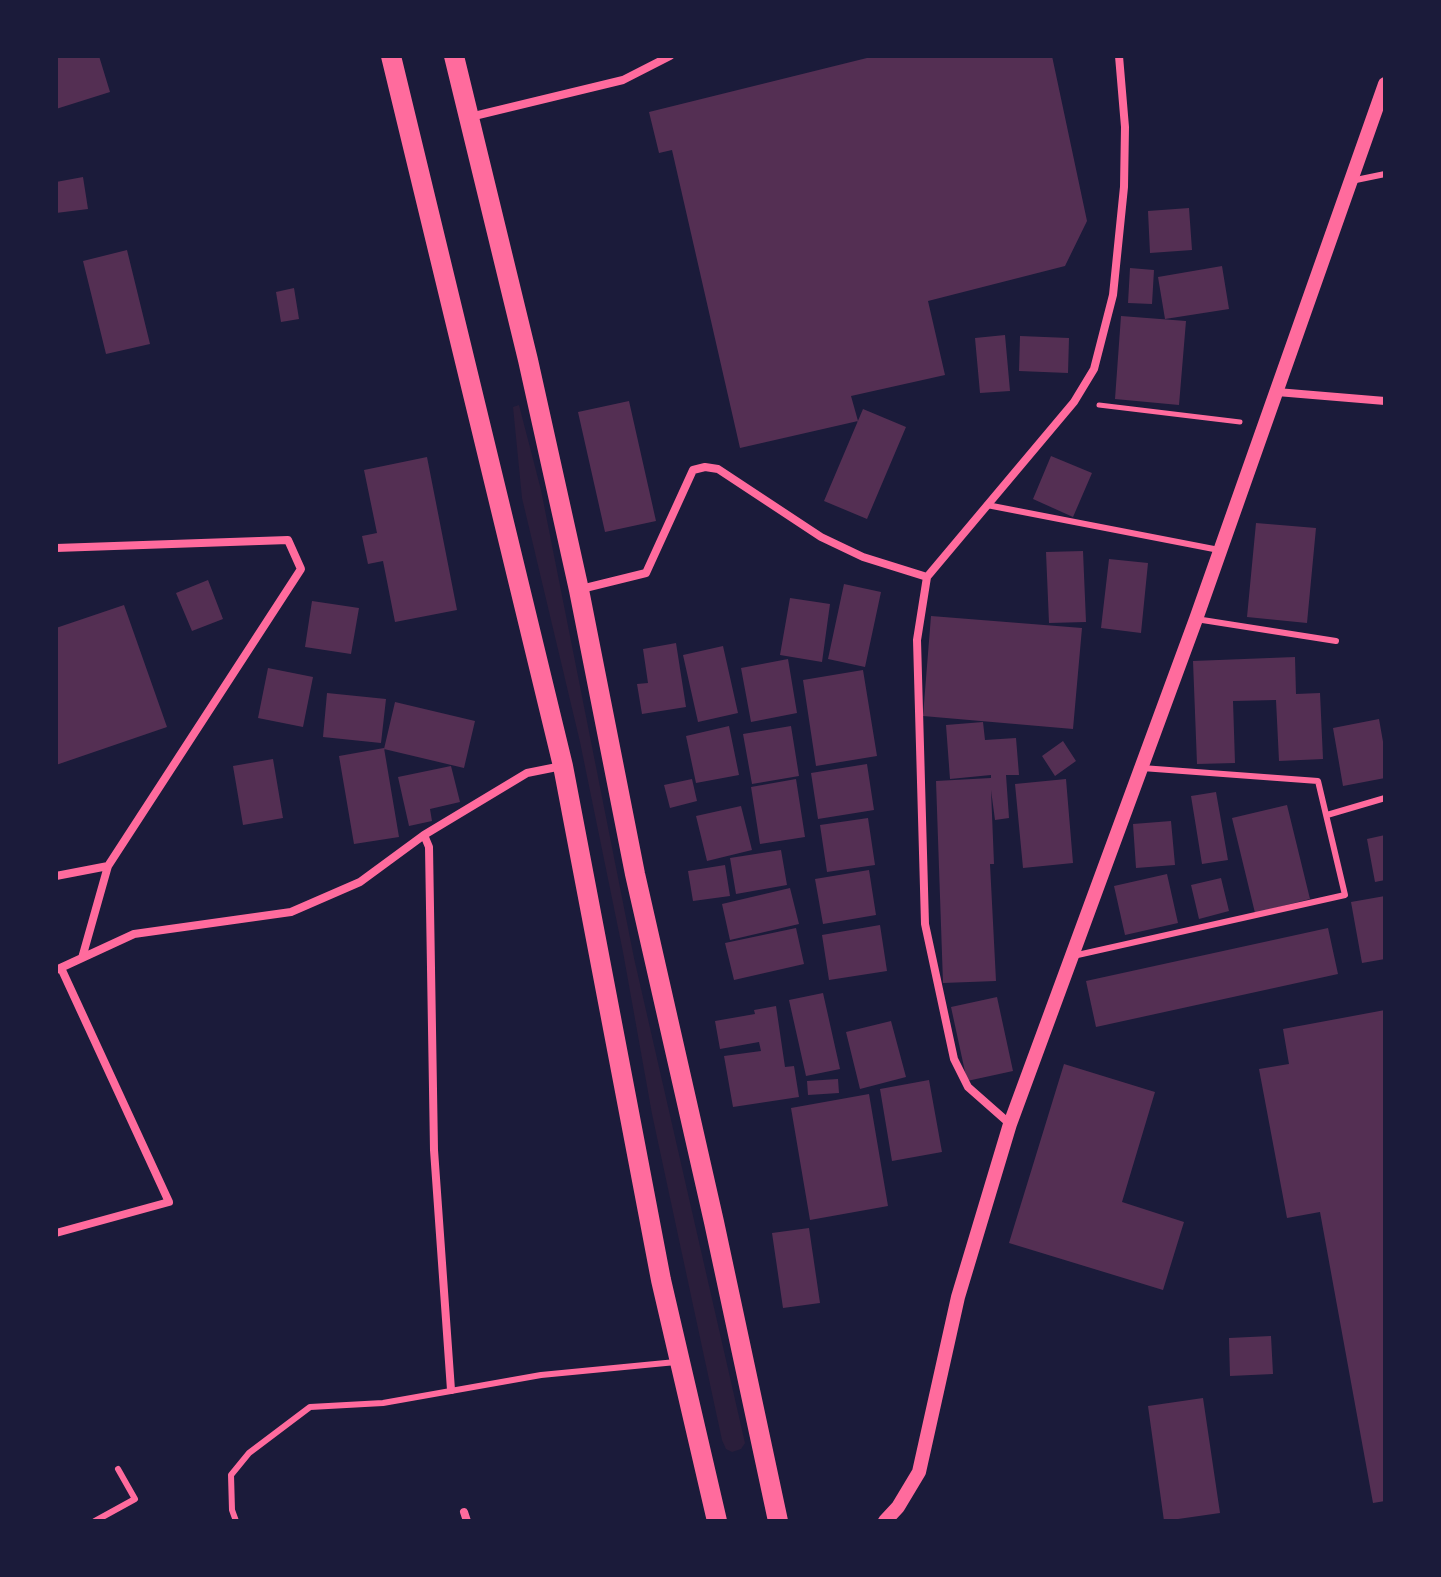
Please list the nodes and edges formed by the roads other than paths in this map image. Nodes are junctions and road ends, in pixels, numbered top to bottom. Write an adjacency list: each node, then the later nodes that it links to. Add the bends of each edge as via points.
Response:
1 (391, 56): 18 (main road)
2 (454, 56): 6 (main road)
3 (670, 56): 6 (street, via 623,80)
4 (1119, 56): 11 (street, via 1124,187 1113,295 1094,369 1074,402)
5 (1385, 84): 8 (street)
6 (470, 117): 15 (main road)
7 (1385, 174): 8 (lane)
8 (1351, 181): 9 (street)
9 (1277, 392): 10 (street); 13 (street)
10 (1385, 401)
11 (987, 505): 13 (lane); 14 (street)
12 (56, 548): 23 (street, via 288,540 301,569)
13 (1219, 550): 16 (street)
14 (927, 577): 15 (street, via 821,537 718,469 705,467 693,470 646,573); 28 (street, via 917,640 925,924 954,1059 968,1087)
15 (579, 590): 36 (main road, via 635,874)
16 (1196, 619): 17 (lane); 19 (street)
17 (1336, 641)
18 (563, 766): 22 (street, via 527,773); 30 (main road)
19 (1141, 768): 21 (lane, via 1318,781); 25 (street)
20 (1385, 798): 21 (lane)
21 (1327, 815): 25 (lane, via 1345,895)
22 (424, 835): 26 (street, via 360,882 291,912 134,934); 31 (street, via 429,847 434,1150)
23 (108, 866): 24 (street); 26 (street)
24 (56, 876)
25 (1073, 956): 28 (street)
26 (82, 958): 27 (street)
27 (58, 969): 29 (street, via 169,1202)
28 (1010, 1124): 37 (street, via 958,1297 919,1472)
29 (56, 1233)
30 (681, 1361): 31 (lane); 35 (main road)
31 (451, 1390): 34 (lane, via 383,1403 310,1407 249,1453 231,1475)
32 (118, 1469): 33 (lane, via 135,1499)
33 (95, 1521)
34 (236, 1521)
35 (717, 1521)
36 (778, 1521)
37 (885, 1521)

